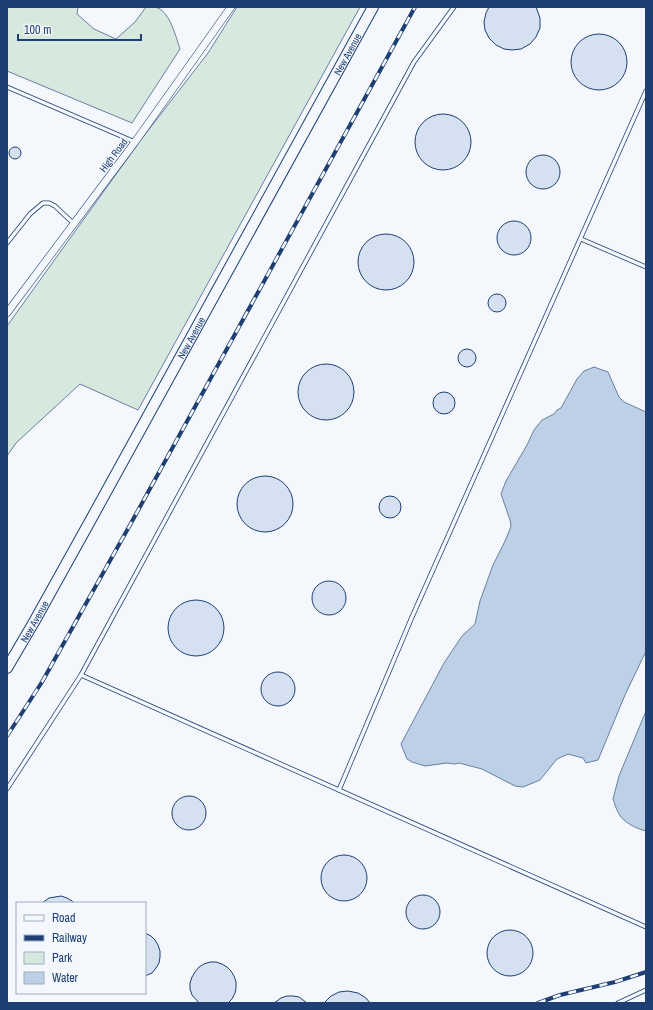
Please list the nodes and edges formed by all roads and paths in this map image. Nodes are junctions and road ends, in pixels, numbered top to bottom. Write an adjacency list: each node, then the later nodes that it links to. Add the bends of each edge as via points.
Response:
1 (231, 7): 6 (street, High Road)
2 (373, 7): 12 (main road, New Avenue)
3 (454, 7): 13 (lane, via 414,62)
4 (7, 87): 6 (lane)
5 (646, 91): 8 (lane)
6 (135, 142): 7 (street, High Road)
7 (74, 224): 9 (lane, via 55,206 43,203 30,214); 11 (street, High Road)
8 (581, 239): 10 (lane); 15 (lane, via 412,617)
9 (7, 243)
10 (646, 267)
11 (7, 314)
12 (7, 668)
13 (81, 675): 14 (lane); 15 (lane)
14 (7, 789)
15 (339, 790): 16 (lane)
16 (646, 927)
17 (646, 990): 18 (lane)
18 (618, 1003)

